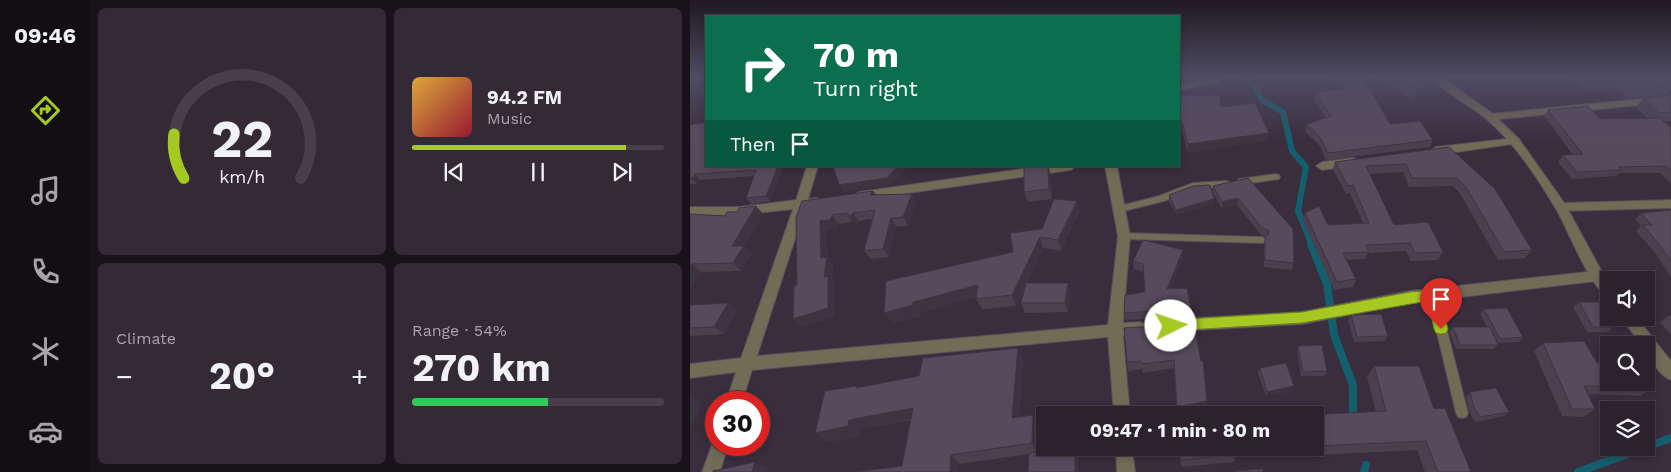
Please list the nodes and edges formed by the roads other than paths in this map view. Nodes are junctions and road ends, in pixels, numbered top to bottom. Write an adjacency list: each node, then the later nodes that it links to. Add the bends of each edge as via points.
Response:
1 (1465, 98): 3 (street)
2 (1671, 99): 3 (street)
3 (1490, 117): 4 (street)
4 (1515, 141): 5 (street); 16 (street)
5 (1428, 152)
6 (1361, 161): 7 (street)
7 (1322, 166)
8 (813, 167): 14 (street)
9 (1064, 167): 12 (street)
10 (1111, 167): 17 (street)
11 (1276, 177): 17 (lane, via 1193,186 1161,199)
12 (849, 198)
13 (830, 200): 14 (street)
14 (801, 204): 18 (street, via 739,211); 26 (street)
15 (1671, 204): 16 (street)
16 (1561, 207): 21 (street)
17 (1120, 209): 19 (street)
18 (690, 211)
19 (1124, 236): 20 (lane); 25 (street)
20 (1262, 240)
21 (1597, 276): 22 (street); 23 (street)
22 (1600, 280)
23 (1432, 295): 25 (street, via 1302,318); 31 (lane)
24 (1635, 326): 28 (street)
25 (1115, 329): 26 (street); 30 (street)
26 (747, 364): 27 (street); 29 (street)
27 (690, 371)
28 (1671, 373)
29 (738, 391)
30 (1121, 406)
31 (1462, 413)
32 (716, 456): 34 (street)
33 (1125, 456): 35 (street)
34 (711, 472)
35 (1126, 472)

